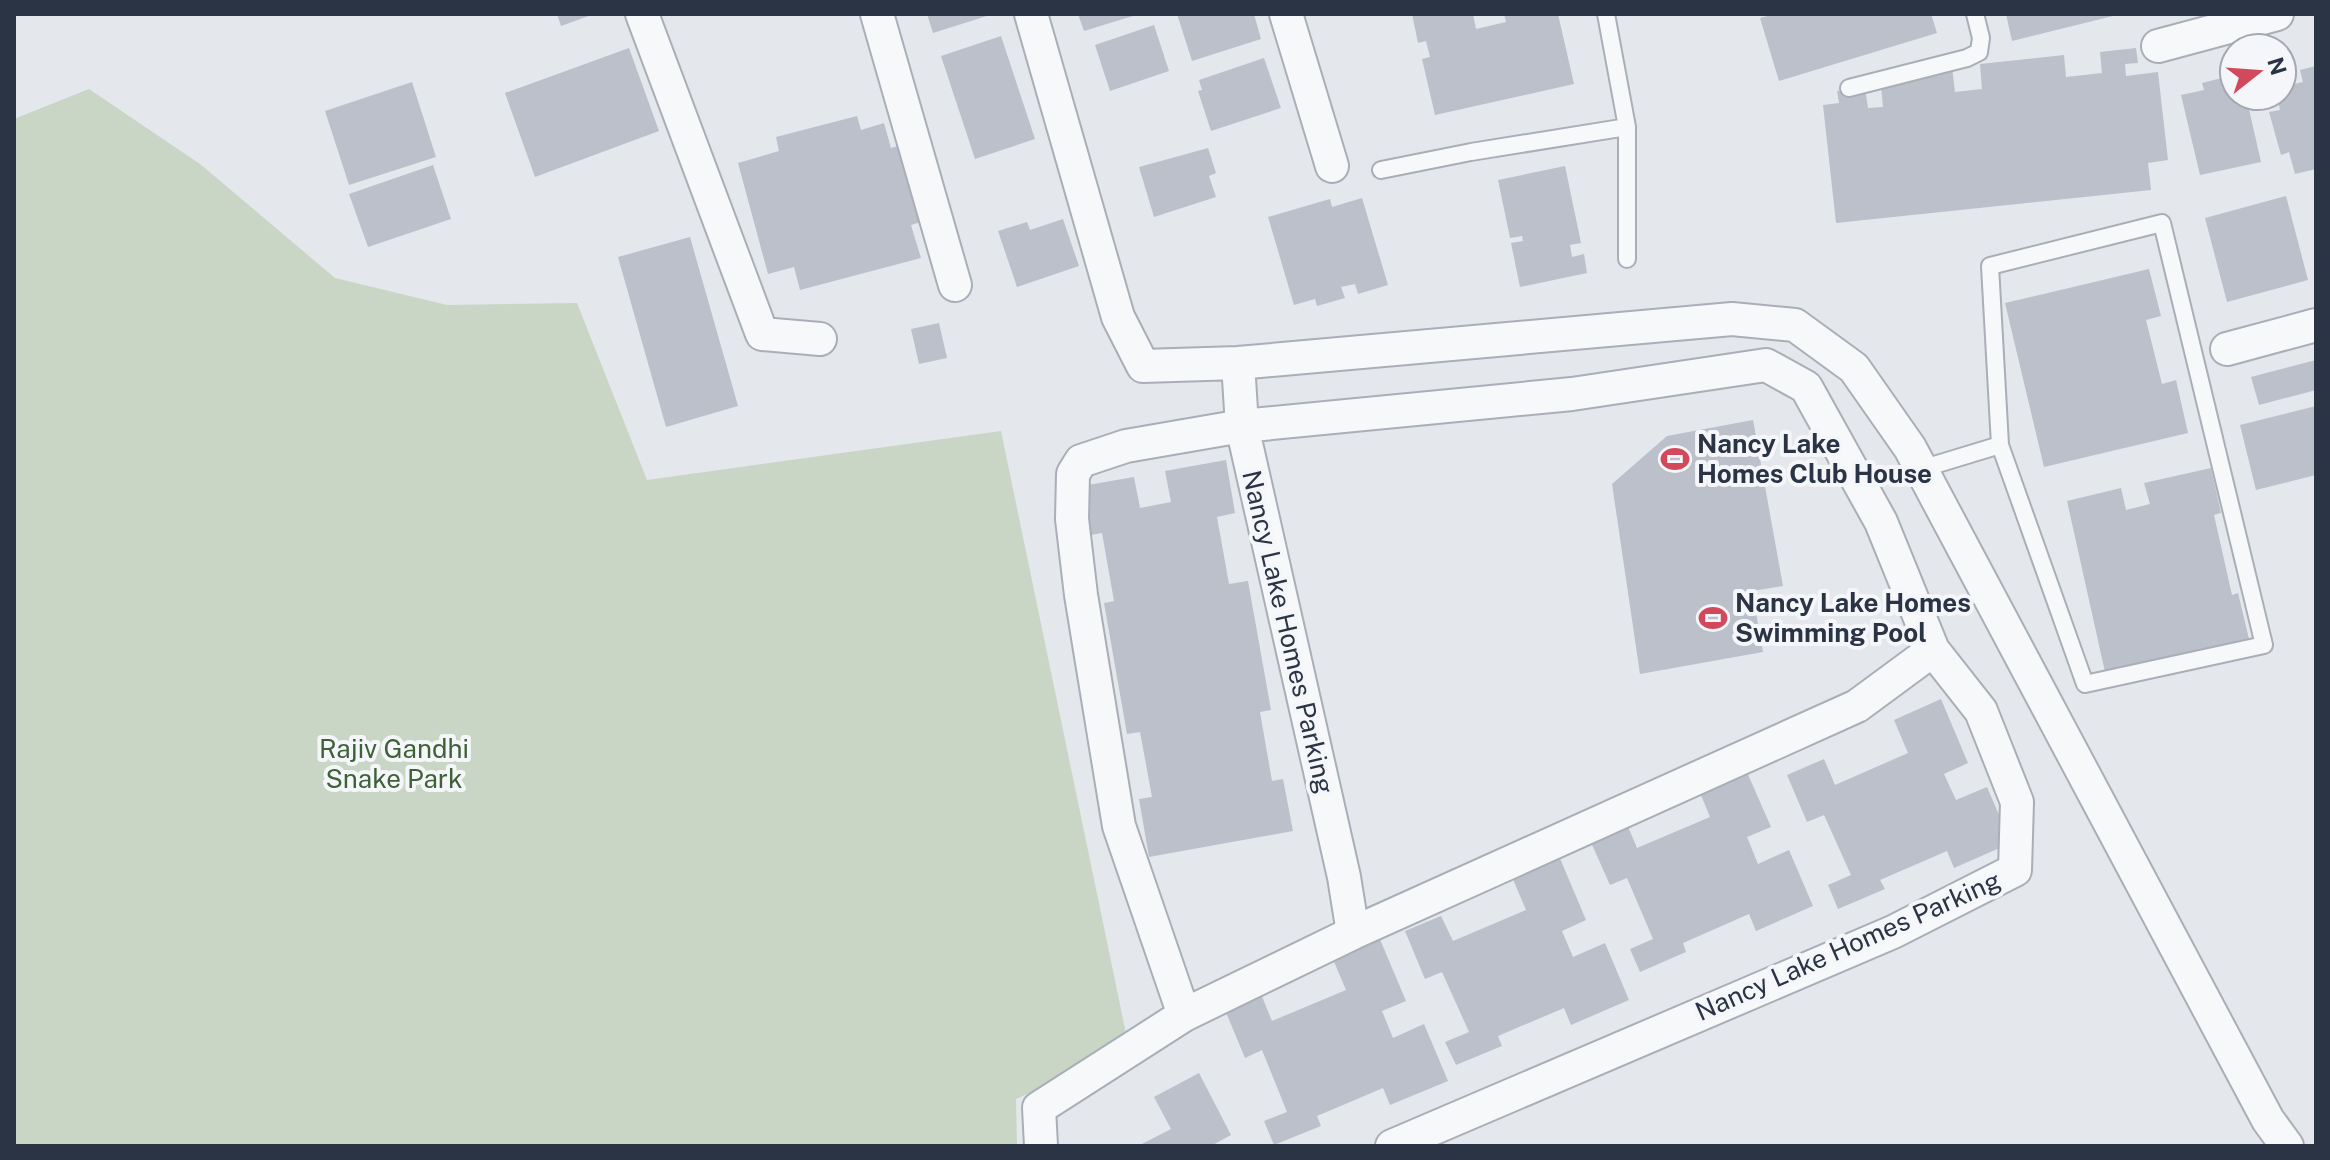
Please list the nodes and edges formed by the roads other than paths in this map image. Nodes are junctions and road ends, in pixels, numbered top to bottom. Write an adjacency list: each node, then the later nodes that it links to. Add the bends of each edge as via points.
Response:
1 (877, 14): 14 (street)
2 (1031, 14): 18 (street, via 1118,317 1143,366)
3 (1286, 14): 11 (street)
4 (1606, 14): 10 (lane)
5 (1975, 14): 9 (lane, via 1979,52)
6 (2277, 14): 8 (street)
7 (648, 16): 16 (street, via 762,334)
8 (2158, 46)
9 (1849, 88)
10 (1627, 127): 12 (lane); 13 (lane)
11 (1332, 166)
12 (1381, 170)
13 (1627, 259)
14 (955, 285)
15 (2316, 325): 17 (street)
16 (820, 339)
17 (2227, 349)
18 (1238, 363): 19 (street, Nancy Lake Homes Parking); 21 (street, via 1732,319 1795,325 1854,368)
19 (1242, 426): 22 (street, via 1572,394 1766,365 1806,387 1881,522); 23 (street, Nancy Lake Homes Parking); 24 (street, via 1126,446 1081,461 1073,474 1081,595 1119,826)
20 (2000, 445): 20 (lane, via 2085,684 2264,645 2162,223 1990,266); 21 (lane)
21 (1921, 469): 27 (street, via 2268,1120)
22 (1933, 650): 23 (street, via 1857,706); 26 (street, Nancy Lake Homes Parking, via 1981,711 2017,802 2015,870 1893,932)
23 (1353, 933): 24 (street)
24 (1184, 1015): 25 (street, via 1039,1108)
25 (1041, 1146)
26 (1392, 1146)
27 (2287, 1146)

